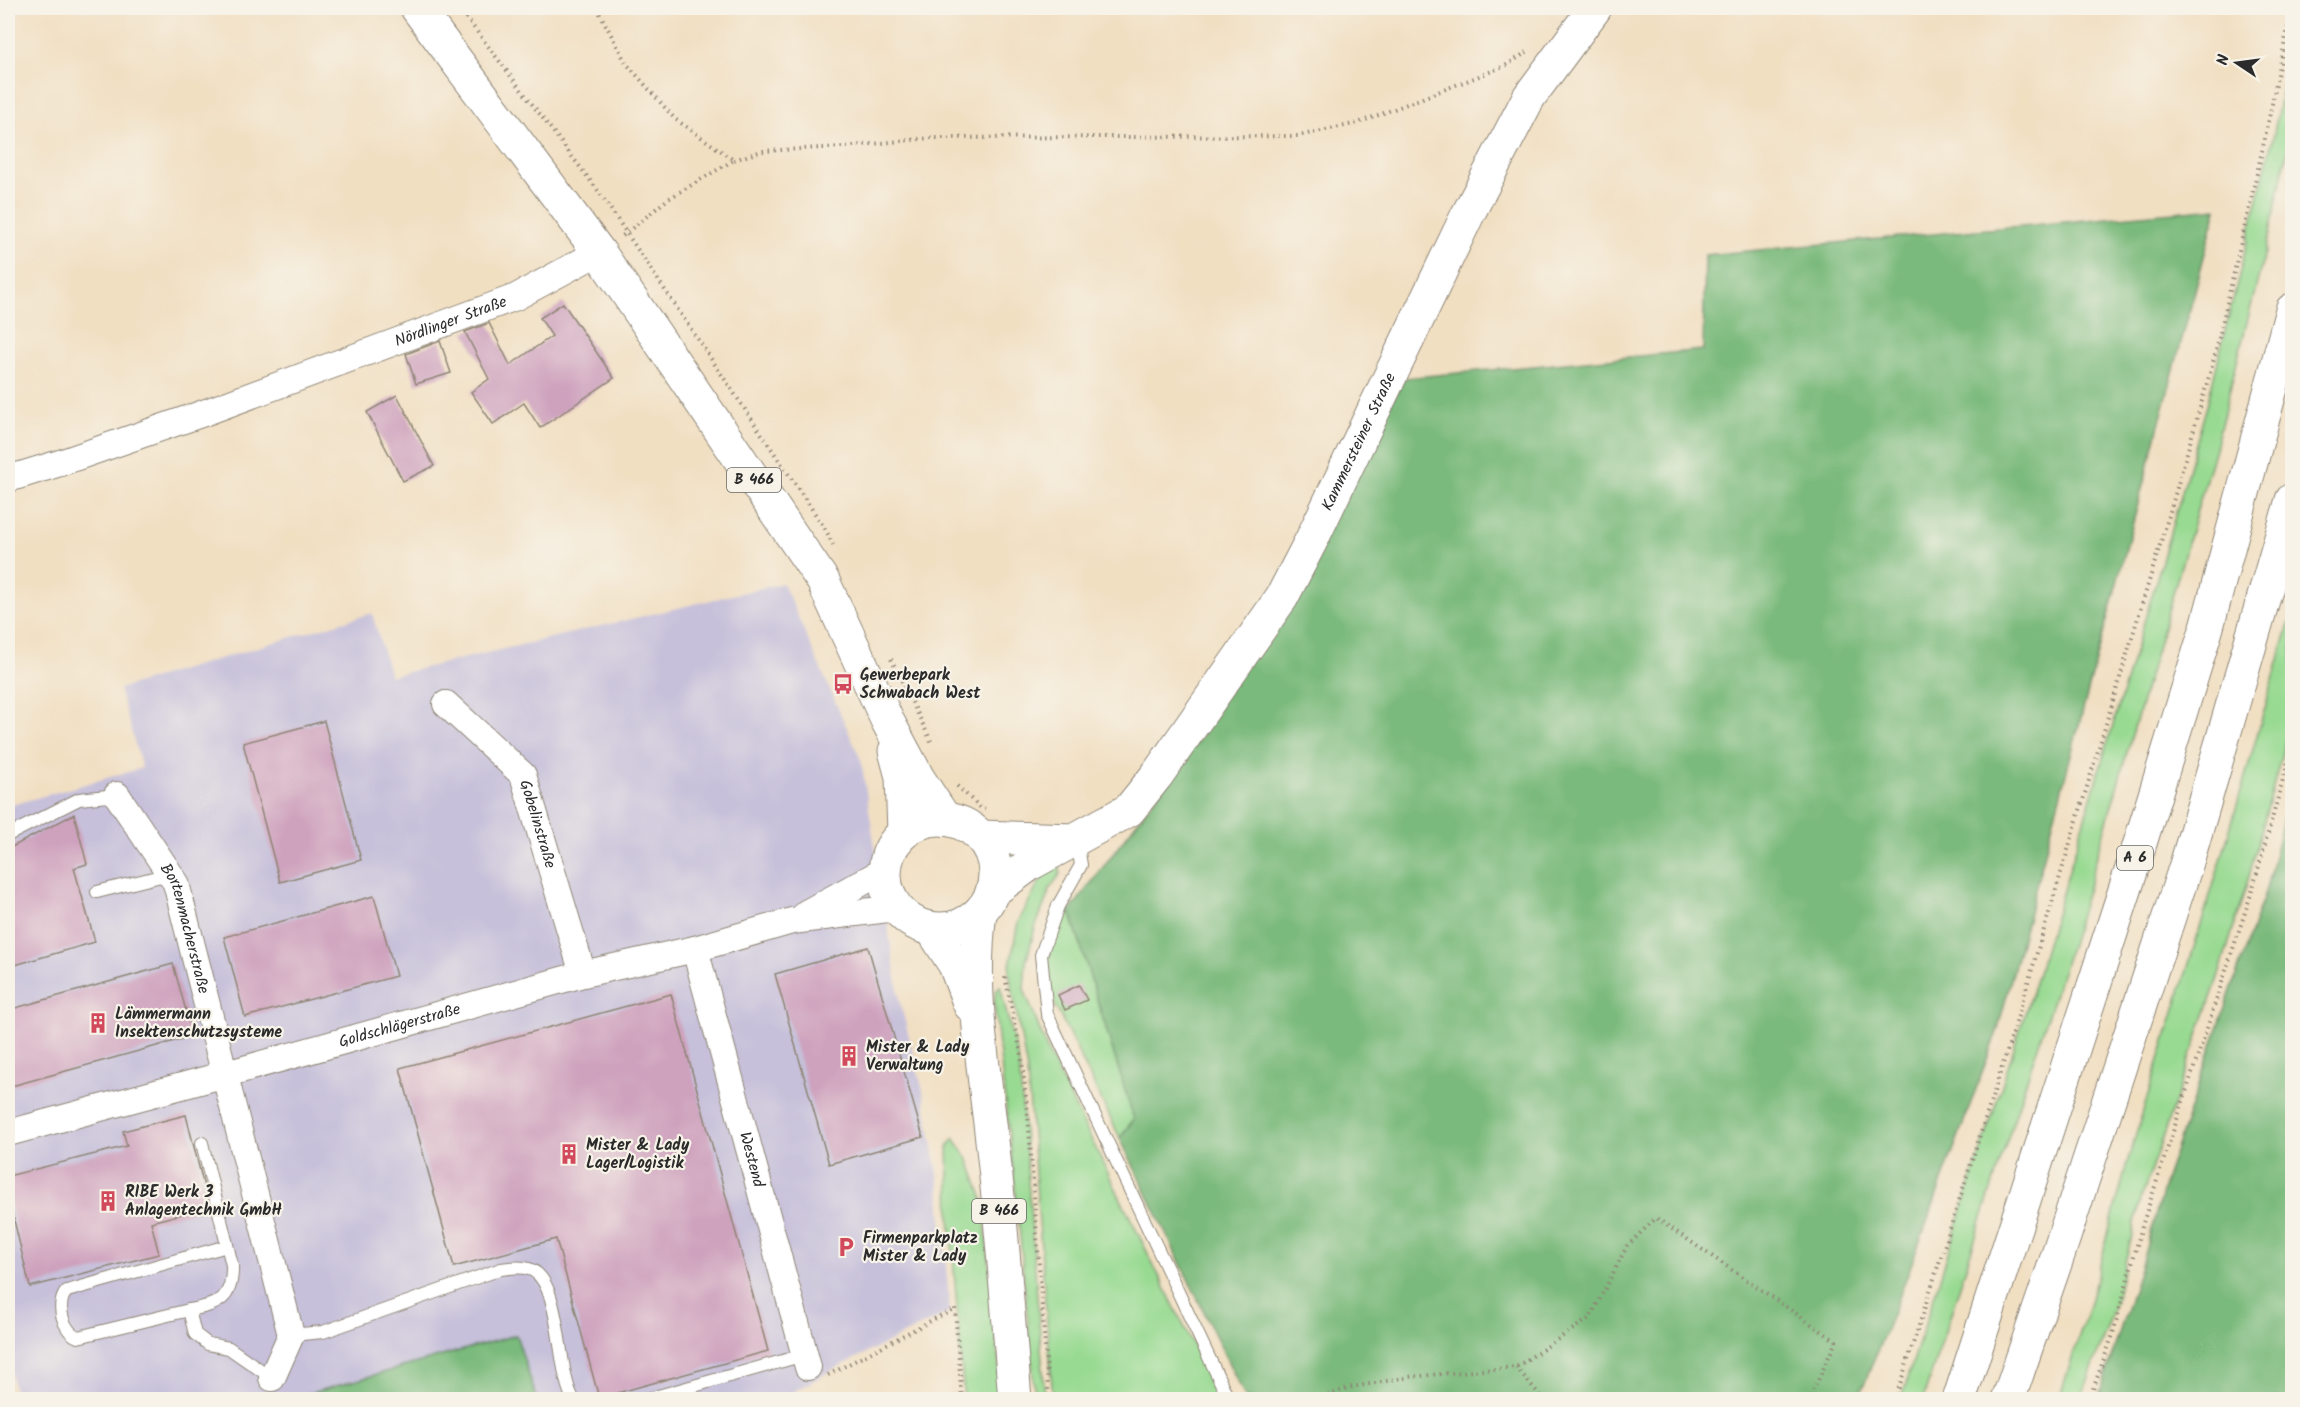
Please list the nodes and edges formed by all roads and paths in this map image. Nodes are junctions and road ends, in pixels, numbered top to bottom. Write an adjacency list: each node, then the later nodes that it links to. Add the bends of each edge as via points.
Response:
1 (417, 8): 7 (main road, B 466)
2 (597, 8): 6 (path, via 626,63 675,119)
3 (1595, 8): 19 (main road, Kammersteiner Straße, via 1524,107 1282,597 1129,810)
4 (2292, 8): 47 (path, via 2214,359 2011,1039)
5 (1535, 47): 6 (path, via 1505,66 1358,123 1298,136 930,138 762,151)
6 (734, 160): 7 (path, via 669,199)
7 (599, 252): 9 (street, Nördlinger Straße, via 516,297 201,414); 12 (main road, B 466, via 823,581)
8 (2292, 310): 48 (main road, A 6, via 2207,627)
9 (8, 478)
10 (2292, 500): 49 (main road, via 2187,862)
11 (446, 704): 28 (street, Gobelinstraße, via 523,775)
12 (887, 720): 15 (main road, B 466); 16 (main road, B 466, via 902,777)
13 (2292, 747): 50 (path, via 2252,891 2142,1223 2112,1337)
14 (117, 795): 17 (lane, via 79,799); 21 (street, Bortenmacherstraße)
15 (945, 819): 16 (main road, via 916,824); 18 (main road, via 958,822)
16 (904, 832): 20 (main road, via 894,843)
17 (8, 835)
18 (981, 837): 19 (main road); 23 (main road, via 994,862 995,877)
19 (1077, 840): 23 (main road, Kammersteiner Straße, via 1030,864); 43 (lane, via 1081,865 1058,906 1041,955 1047,1014)
20 (885, 870): 24 (main road, via 889,896); 25 (street, Goldschlägerstraße)
21 (169, 873): 22 (lane); 30 (street, Bortenmacherstraße, via 176,883)
22 (97, 892)
23 (986, 902): 26 (main road, via 966,923); 29 (main road, B 466, via 976,945)
24 (896, 908): 25 (street, Goldschlägerstraße); 26 (main road, via 918,926)
25 (792, 921): 27 (street, Goldschlägerstraße)
26 (932, 929): 29 (main road, B 466, via 955,965)
27 (694, 949): 28 (street, Goldschlägerstraße); 36 (street, Westend)
28 (584, 974): 30 (street, Goldschlägerstraße)
29 (977, 1023): 42 (main road, B 466, via 992,1141)
30 (226, 1074): 31 (street, Goldschlägerstraße); 35 (street, Bortenmacherstraße)
31 (8, 1132)
32 (202, 1143): 33 (lane)
33 (227, 1246): 34 (lane, via 233,1281 227,1294 222,1300); 34 (lane, via 67,1291 61,1308 67,1329 78,1337)
34 (189, 1310): 38 (lane, via 195,1334 208,1344 229,1348)
35 (291, 1335): 38 (street); 39 (lane, via 323,1332 501,1269 532,1269 550,1298 565,1378)
36 (806, 1361): 40 (lane); 41 (path, via 812,1384 955,1308)
37 (1516, 1367): 44 (path, via 1409,1377 1347,1388); 45 (path); 46 (path, via 1590,1318 1627,1246 1656,1218 1836,1341)
38 (272, 1378)
39 (574, 1400)
40 (644, 1400)
41 (962, 1400)
42 (1015, 1400)
43 (1229, 1400)
44 (1317, 1400)
45 (1544, 1400)
46 (1809, 1400)
47 (1895, 1400)
48 (1959, 1400)
49 (2008, 1400)
50 (2090, 1400)

